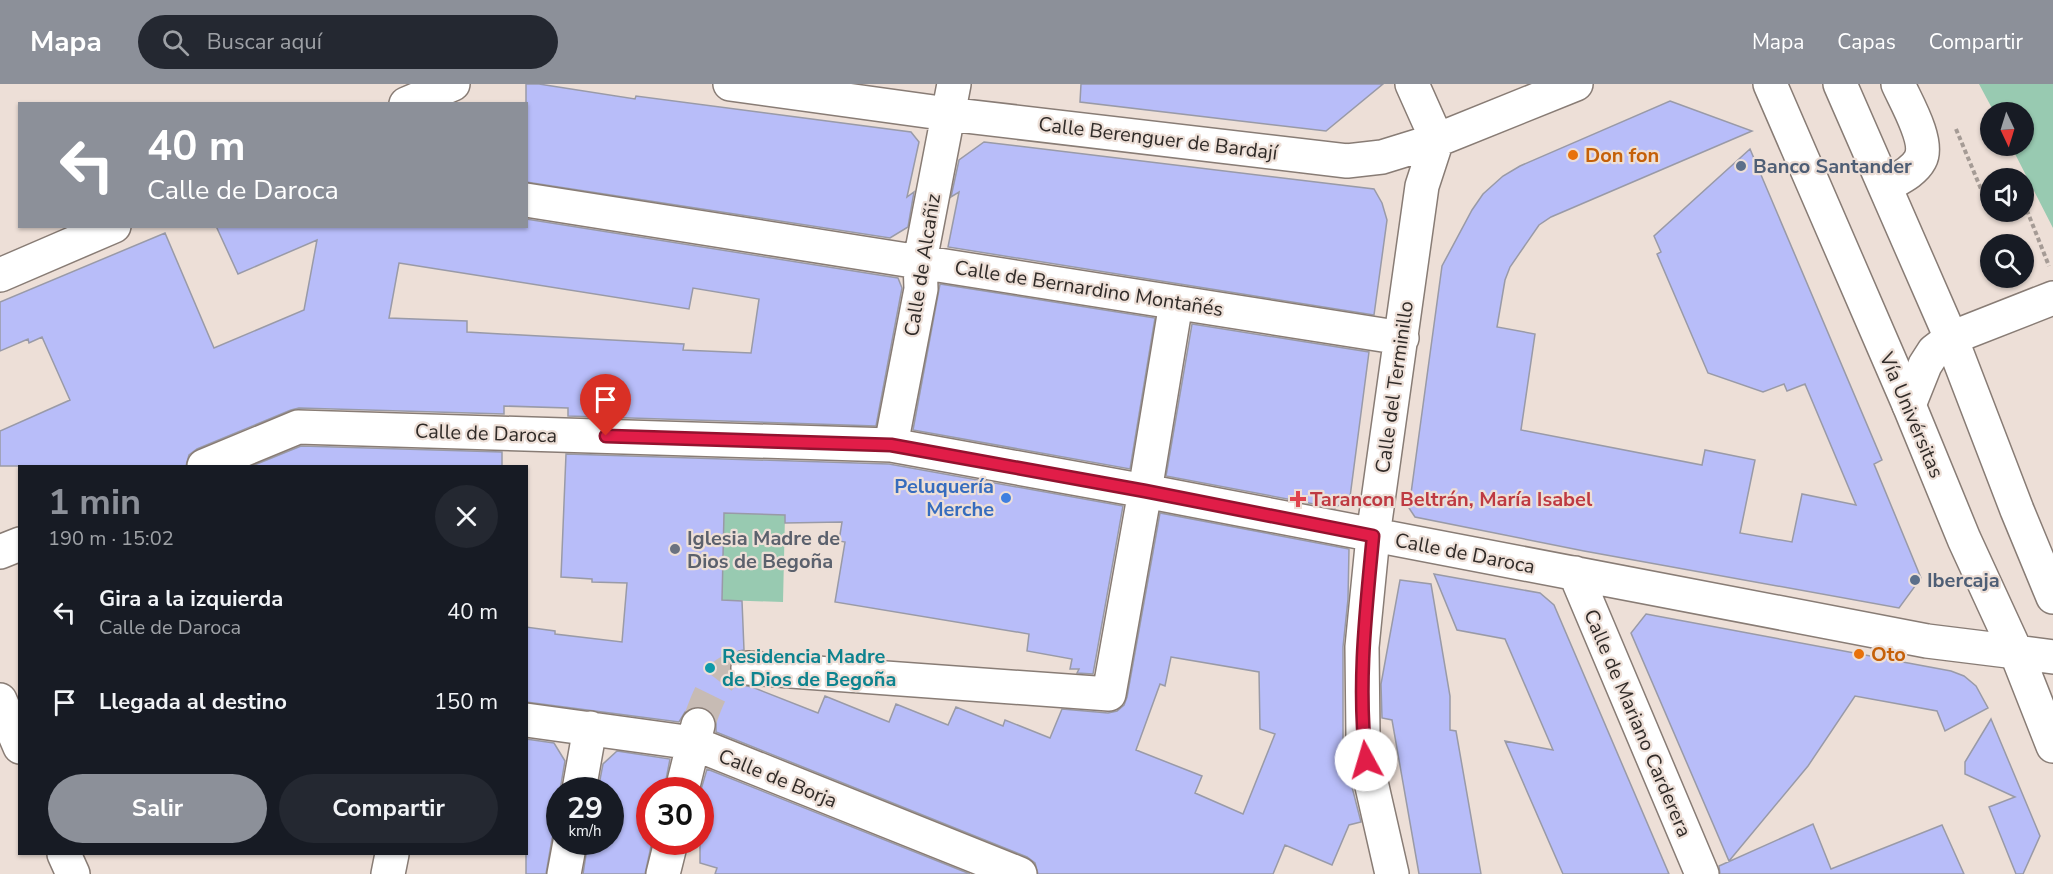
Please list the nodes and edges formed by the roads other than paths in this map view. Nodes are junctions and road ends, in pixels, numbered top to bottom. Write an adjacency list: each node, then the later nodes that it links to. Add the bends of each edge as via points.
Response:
1 (453, 84): 9 (street)
2 (730, 84): 8 (street, Calle Berenguer de Bardají)
3 (1412, 84): 10 (street)
4 (1576, 84): 10 (street, Calle Berenguer de Bardají)
5 (1770, 84): 20 (street, Vía Univérsitas)
6 (1840, 84): 11 (street)
7 (1898, 84): 11 (street, via 1923,150 1920,161 1910,171)
8 (951, 99): 10 (street, Calle Berenguer de Bardají, via 1347,161 1382,157); 14 (street, Calle de Alcañiz)
9 (411, 102)
10 (1437, 140): 18 (street, Calle del Terminillo, via 1422,186)
11 (1886, 186): 19 (street)
12 (528, 200): 14 (street, Calle de Bernardino Montañés)
13 (109, 228): 15 (street)
14 (920, 261): 17 (street, Calle de Bernardino Montañés); 21 (street, Calle de Alcañiz, via 921,289)
15 (0, 275)
16 (2053, 298): 19 (street)
17 (1176, 303): 18 (street, Calle de Bernardino Montañés); 23 (street)
18 (1402, 338): 24 (street, Calle del Terminillo)
19 (1951, 338): 20 (street, via 1934,351); 28 (street)
20 (1908, 405): 29 (street, Vía Univérsitas)
21 (891, 445): 22 (street, Calle de Daroca, via 298,427); 23 (street, Calle de Daroca)
22 (206, 465)
23 (1145, 491): 24 (street, Calle de Daroca); 31 (street, via 1109,694)
24 (1373, 536): 27 (street, Calle de Daroca); 49 (street, Calle del Terminillo, via 1362,646 1363,736)
25 (18, 545): 26 (street)
26 (0, 552)
27 (1575, 573): 29 (street, Calle de Daroca, via 1927,641); 50 (street, Calle de Mariano Carderera)
28 (2053, 597)
29 (2016, 652): 30 (street, Calle de Daroca); 37 (street, Vía Univérsitas)
30 (2053, 657)
31 (748, 668)
32 (0, 700): 36 (street)
33 (528, 720): 34 (street, Calle de Borja)
34 (590, 728): 35 (street, Calle de Borja); 38 (street)
35 (695, 734): 39 (street); 48 (street, Calle de Borja)
36 (18, 742)
37 (2053, 746)
38 (581, 777)
39 (685, 777)
40 (64, 855): 44 (street)
41 (392, 855): 45 (street)
42 (568, 855): 46 (street)
43 (668, 855): 47 (street)
44 (73, 874)
45 (388, 874)
46 (564, 874)
47 (663, 874)
48 (1020, 874)
49 (1392, 874)
50 (1702, 874)

